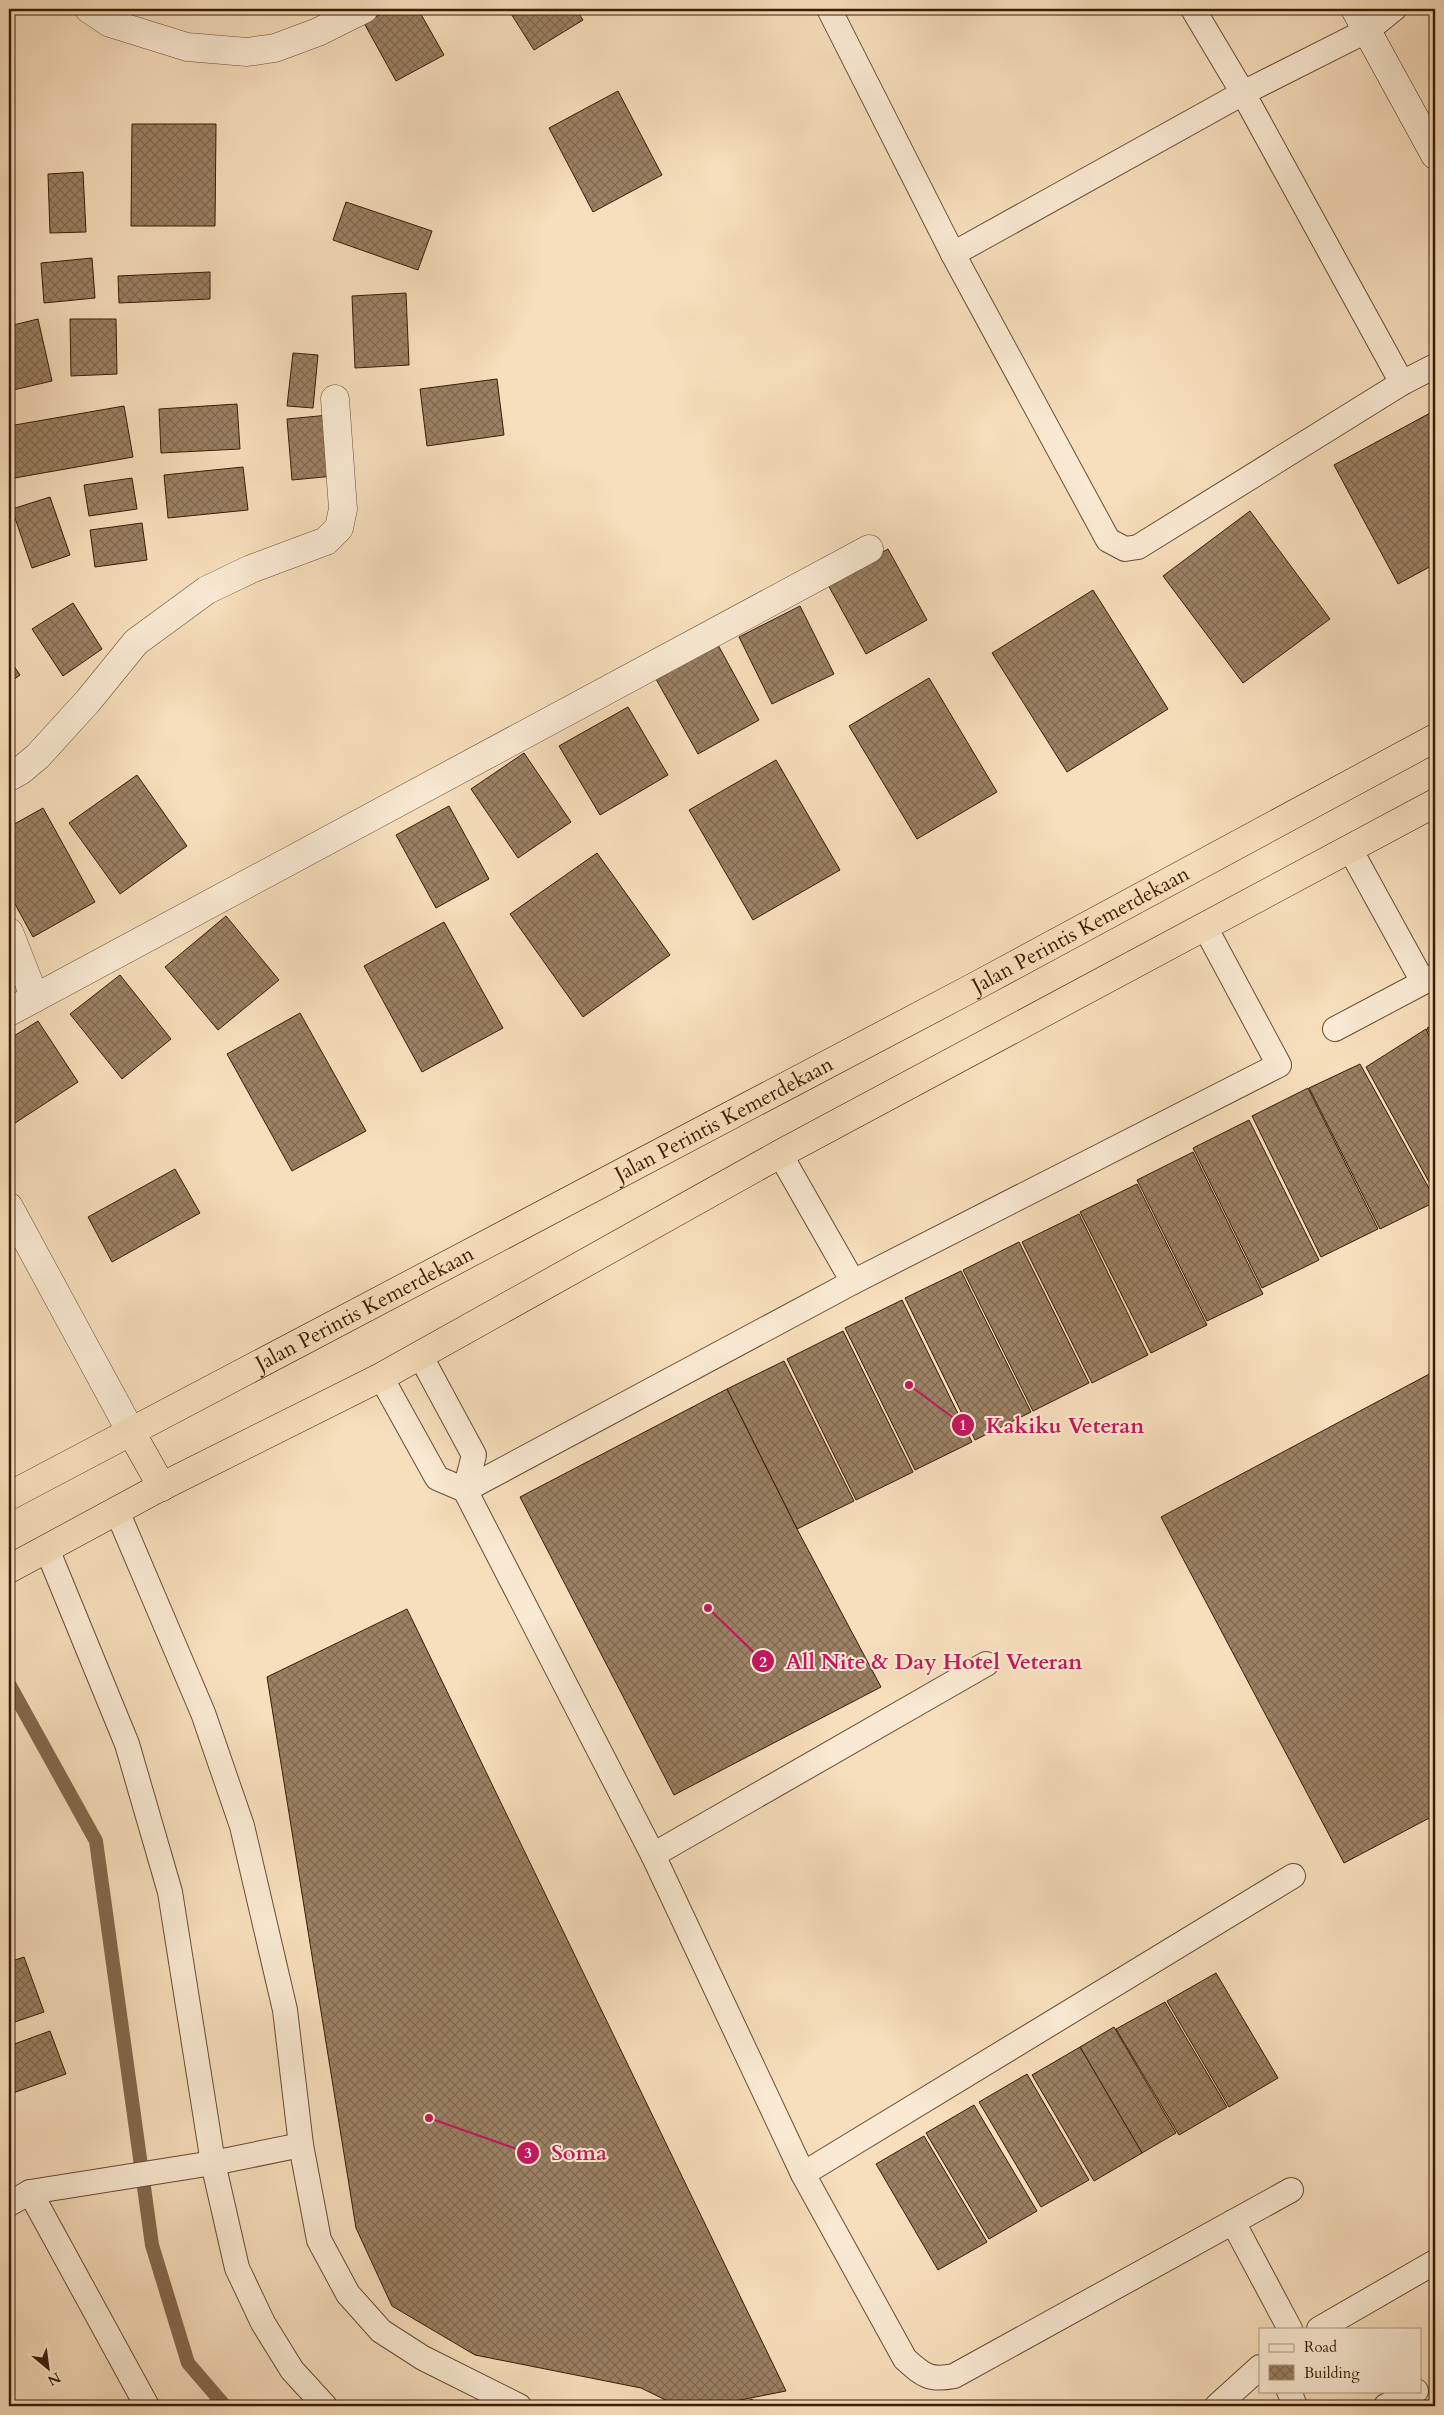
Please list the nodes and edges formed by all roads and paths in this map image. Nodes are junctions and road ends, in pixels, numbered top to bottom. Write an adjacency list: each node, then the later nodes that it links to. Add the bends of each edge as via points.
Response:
1 (89, 9): 2 (street, via 110,23 187,47 247,52 275,48 318,32)
2 (364, 9)
3 (829, 9): 9 (lane)
4 (1193, 9): 7 (lane)
5 (1394, 9): 6 (lane)
6 (1362, 19): 7 (lane); 8 (street)
7 (1243, 94): 9 (lane); 11 (lane)
8 (1435, 155)
9 (953, 254): 11 (lane, via 1108,540 1125,549 1138,546)
10 (1435, 366): 11 (lane)
11 (1402, 383)
12 (335, 399): 15 (street, via 343,509 339,528 326,541 252,568 207,590 136,642 38,756)
13 (869, 549): 21 (street)
14 (1435, 738): 29 (highway, Jalan Perintis Kemerdekaan, via 972,988)
15 (9, 777)
16 (1435, 803): 17 (highway)
17 (1350, 849): 18 (highway); 20 (lane)
18 (1205, 927): 24 (highway); 26 (lane, via 1279,1065)
19 (9, 932): 21 (street)
20 (1429, 979): 23 (lane)
21 (35, 998): 22 (street)
22 (9, 1012)
23 (1334, 1029)
24 (780, 1154): 26 (lane); 27 (highway)
25 (9, 1207): 29 (street)
26 (853, 1282): 31 (lane)
27 (420, 1355): 28 (highway); 31 (lane, via 474,1455)
28 (381, 1377): 30 (highway); 31 (lane, via 436,1478)
29 (131, 1432): 30 (highway); 32 (highway, Jalan Perintis Kemerdekaan)
30 (162, 1487): 33 (highway)
31 (465, 1490): 37 (lane)
32 (10, 1496)
33 (116, 1512): 34 (highway); 39 (lane, via 202,1712 242,1826 285,2010)
34 (42, 1551): 35 (highway); 40 (lane, via 127,1744 170,1892)
35 (9, 1569)
36 (986, 1664): 37 (lane)
37 (653, 1855): 41 (lane)
38 (1293, 1876): 41 (lane)
39 (301, 2145): 40 (lane); 56 (lane, via 319,2240 348,2294 381,2331 423,2358)
40 (213, 2163): 43 (lane); 55 (lane, via 237,2268 263,2323 292,2370)
41 (803, 2174): 45 (lane, via 905,2359 936,2380 954,2376)
42 (1291, 2190): 45 (lane)
43 (30, 2192): 44 (lane); 54 (lane)
44 (9, 2204)
45 (1233, 2222): 47 (lane)
46 (1435, 2262): 48 (lane)
47 (1289, 2328)
48 (1321, 2328)
49 (1259, 2368): 57 (lane)
50 (1435, 2382): 51 (lane)
51 (1422, 2388)
52 (1289, 2392): 58 (lane)
53 (1414, 2392): 59 (lane)
54 (146, 2406)
55 (324, 2406)
56 (519, 2406)
57 (1217, 2406)
58 (1294, 2406)
59 (1386, 2406)

